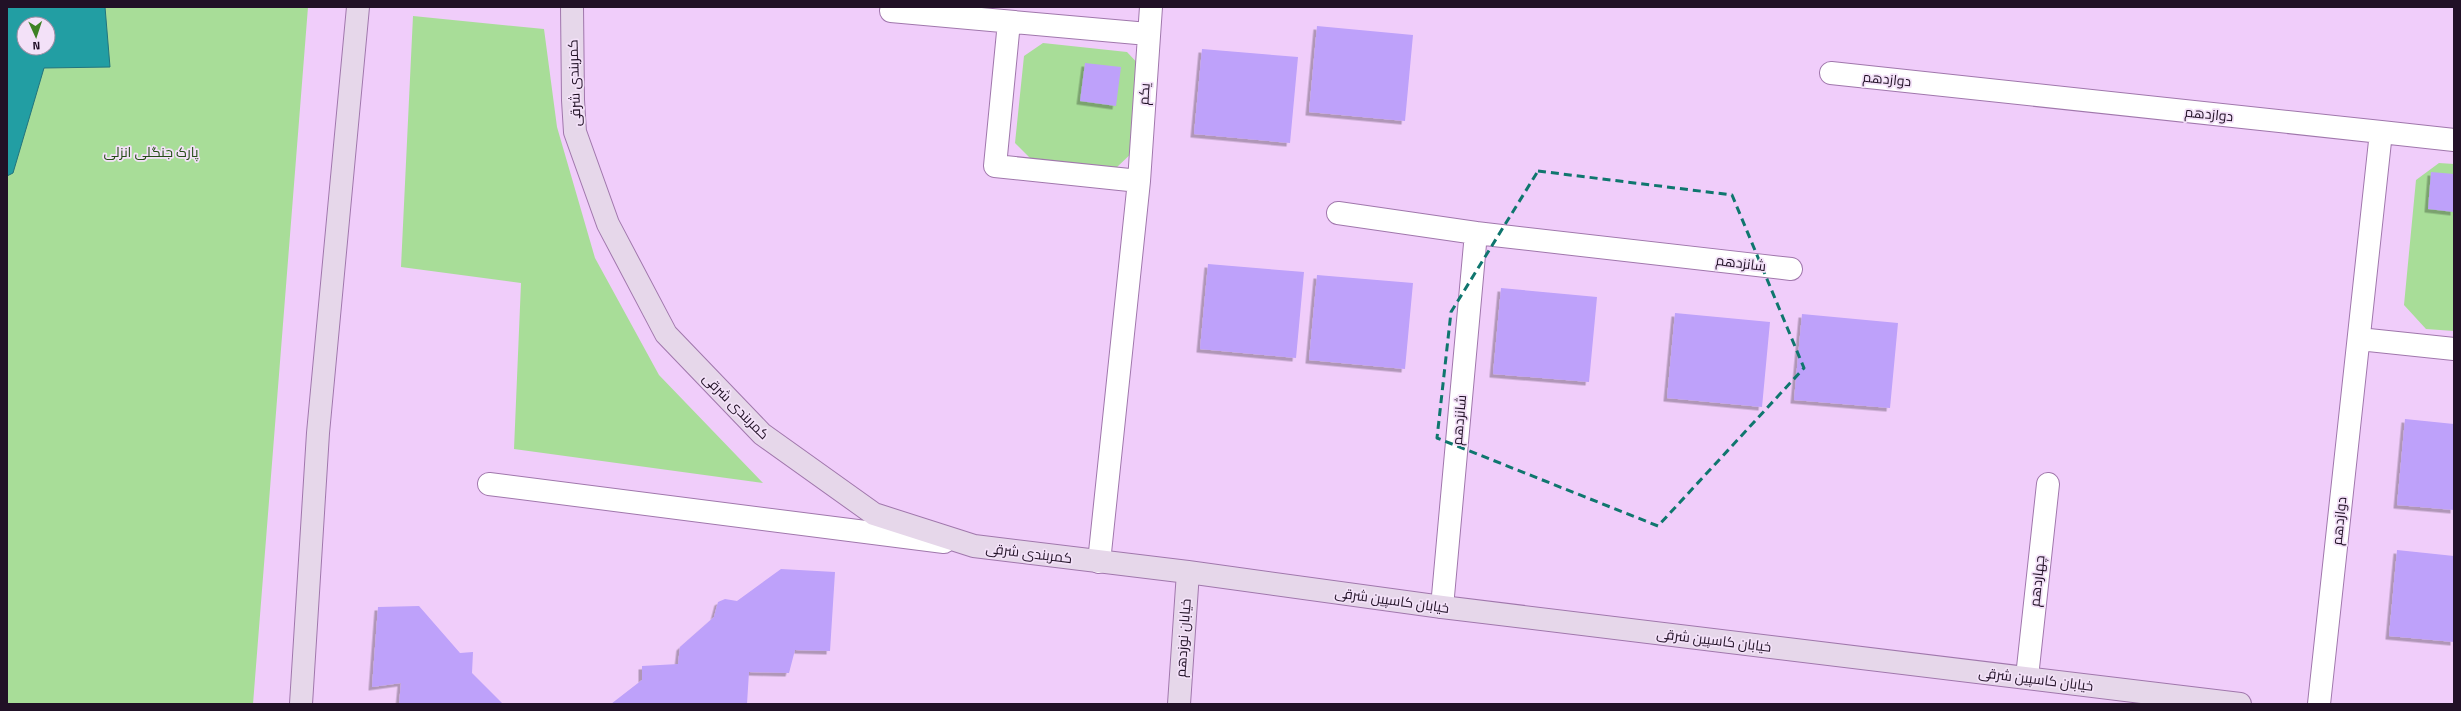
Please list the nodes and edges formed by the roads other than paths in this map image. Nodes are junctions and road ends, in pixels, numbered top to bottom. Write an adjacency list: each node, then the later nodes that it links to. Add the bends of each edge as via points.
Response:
1 (358, 7): 23 (street, via 318,433)
2 (572, 7): 18 (street, کمربندی شرقی, via 575,132 608,224 666,334 762,434 874,514)
3 (1151, 7): 6 (street, یکم)
4 (891, 11): 5 (street)
5 (1009, 22): 6 (street); 10 (street, via 995,166)
6 (1148, 34): 10 (street, یکم)
7 (1831, 73): 8 (street, دوازدهم)
8 (2381, 132): 9 (street); 14 (street, دوازدهم)
9 (2454, 140)
10 (1139, 181): 19 (street, یکم)
11 (1338, 213): 12 (street, شانزدهم)
12 (1476, 233): 13 (street, شانزدهم); 21 (street, شانزدهم)
13 (1791, 269)
14 (2358, 339): 15 (street); 26 (street, دوازدهم)
15 (2454, 349)
16 (489, 484): 18 (street)
17 (2048, 484): 22 (street, چهاردهم)
18 (974, 546): 19 (street, کمربندی شرقی)
19 (1099, 562): 20 (street, کمربندی شرقی)
20 (1188, 572): 21 (street, خیابان کاسپین شرقی); 24 (street, خیابان نوزدهم)
21 (1442, 607): 22 (street, خیابان کاسپین شرقی)
22 (2027, 677): 25 (street, خیابان کاسپین شرقی)
23 (302, 704)
24 (1178, 704)
25 (2240, 704)
26 (2319, 704)

